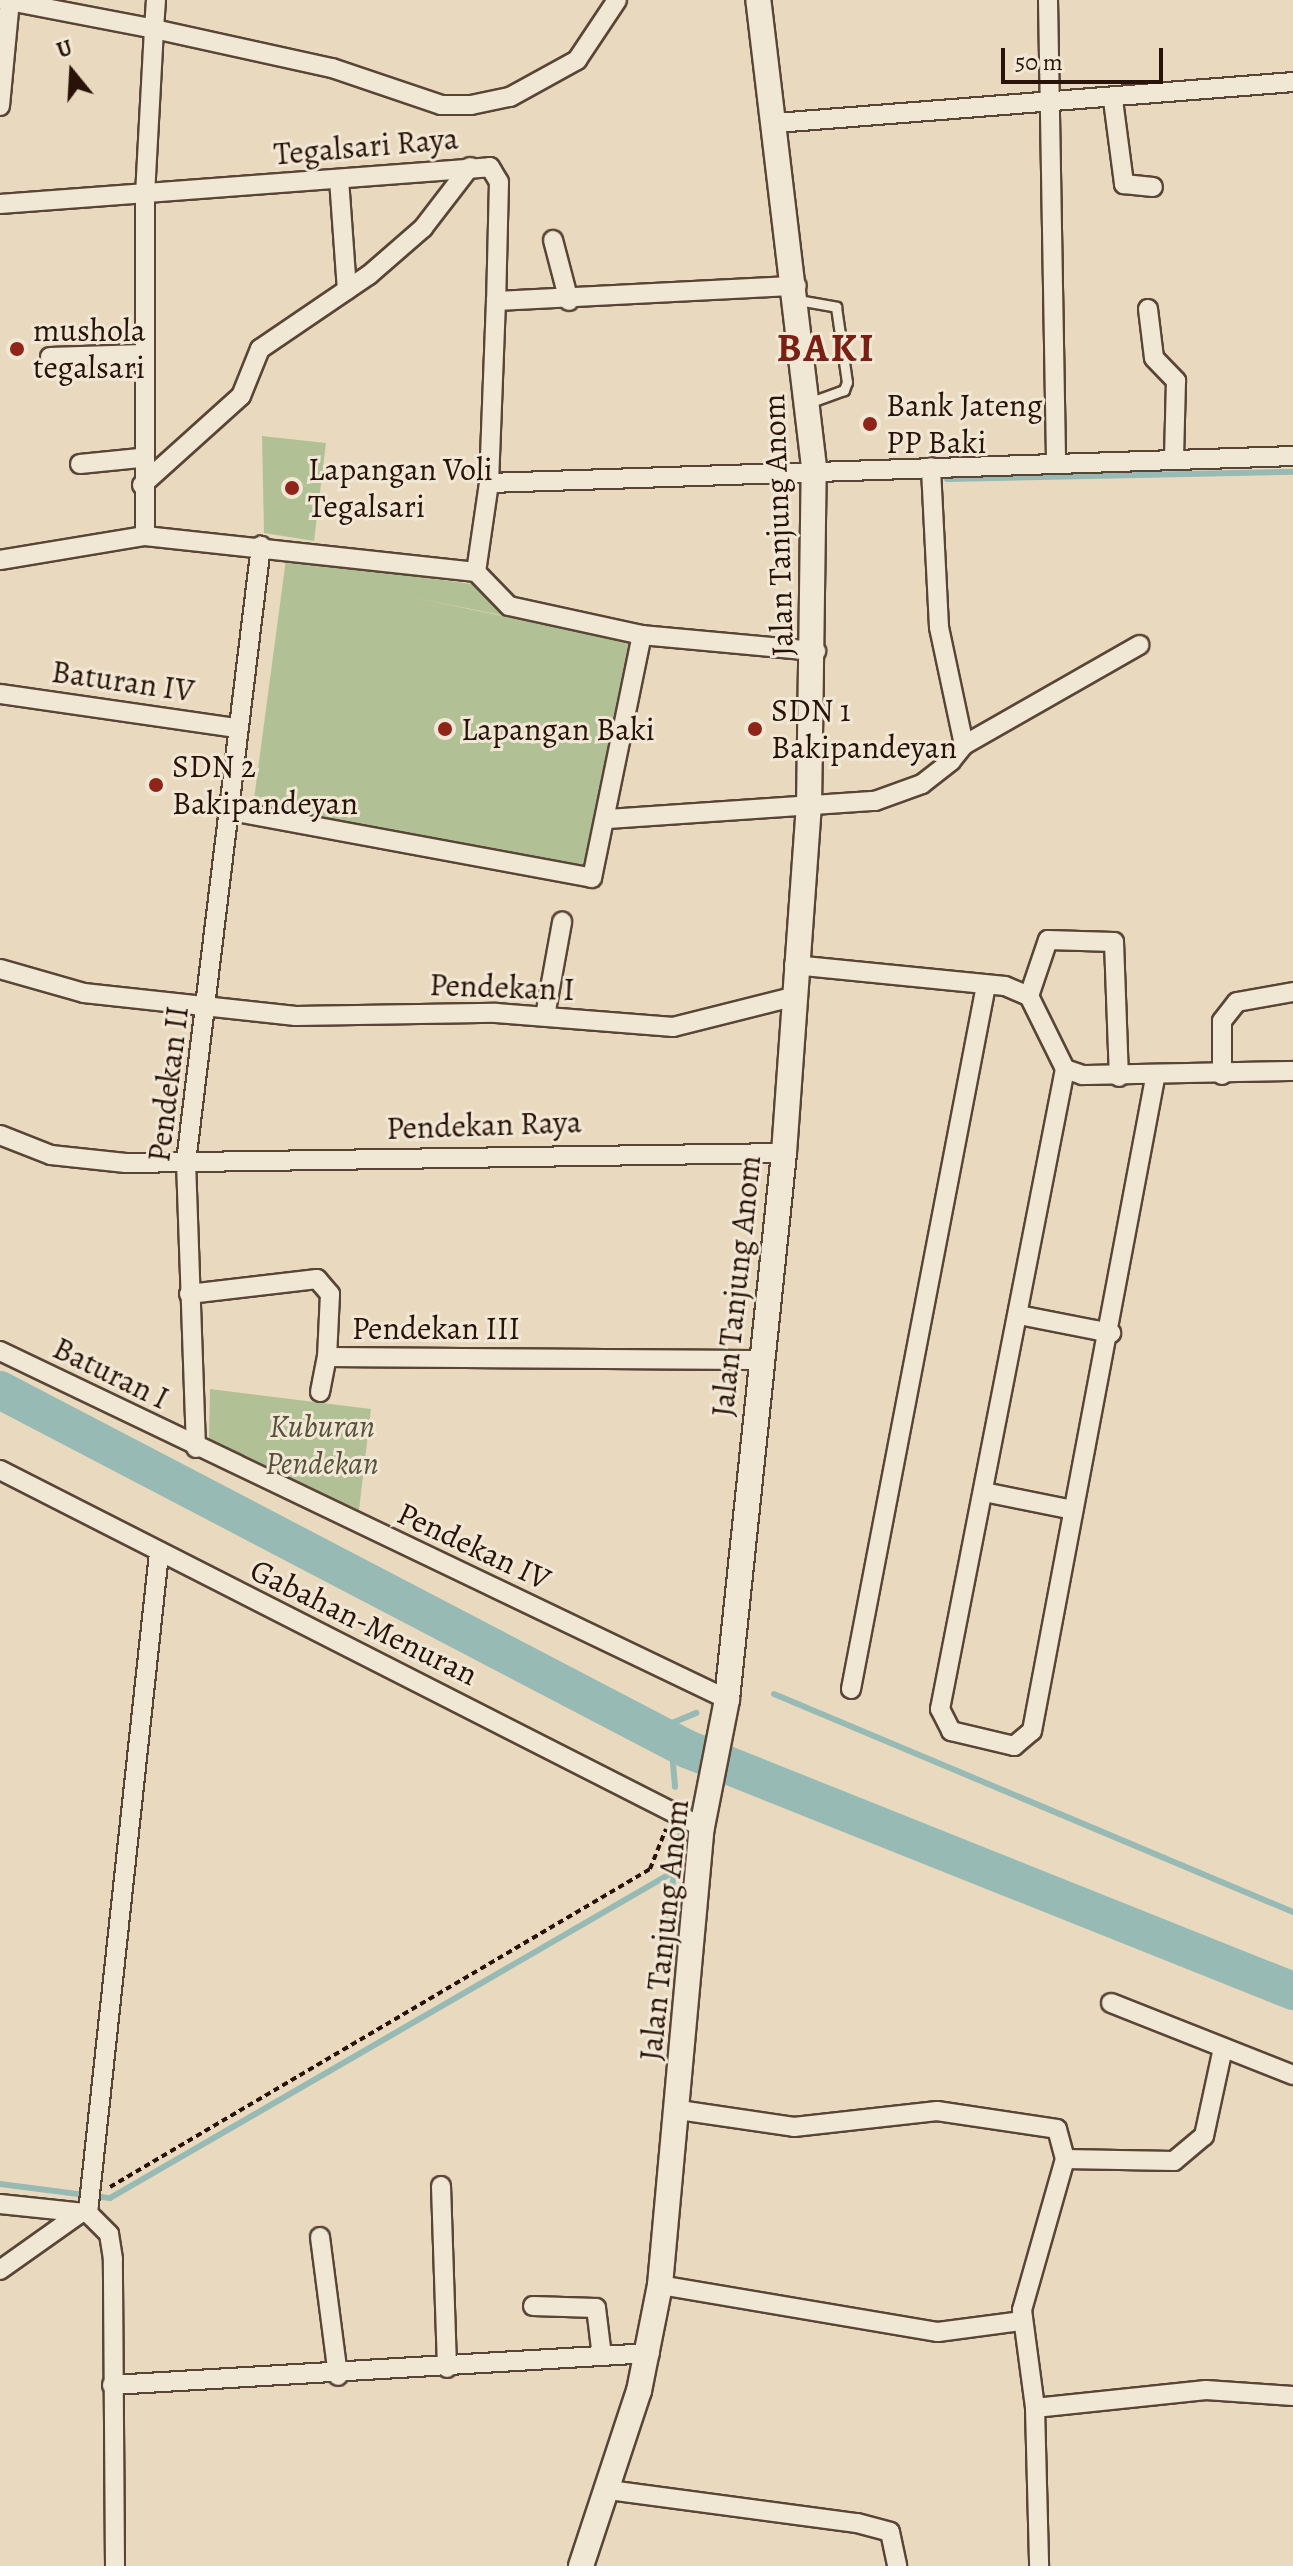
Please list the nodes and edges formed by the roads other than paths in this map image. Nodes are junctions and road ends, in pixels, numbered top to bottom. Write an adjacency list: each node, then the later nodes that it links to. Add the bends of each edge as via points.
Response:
1 (7, 0): 6 (street); 10 (street)
2 (156, 0): 6 (street)
3 (617, 0): 6 (street, via 577,60 510,97 471,105 441,105 332,68)
4 (758, 0): 11 (main road, Jalan Tanjung Anom)
5 (1048, 0): 9 (street)
6 (154, 29): 15 (street)
7 (1293, 82): 8 (street)
8 (1113, 100): 9 (street); 14 (street, via 1124,184)
9 (1051, 105): 11 (street); 29 (street)
10 (0, 106)
11 (776, 123): 19 (main road, Jalan Tanjung Anom)
12 (470, 167): 13 (street, Tegalsari Raya); 18 (street, via 423,228); 20 (street, Tegalsari Raya, via 490,167 499,182)
13 (339, 179): 15 (street, Tegalsari Raya); 18 (street)
14 (1153, 187)
15 (145, 193): 16 (street, Tegalsari Raya); 23 (street)
16 (0, 204)
17 (553, 240): 21 (street)
18 (347, 290): 34 (street, via 260,349 241,396)
19 (798, 293): 21 (street); 25 (main road, Jalan Tanjung Anom); 25 (lane, via 836,307 847,382 844,390)
20 (496, 301): 21 (street); 33 (street)
21 (569, 301)
22 (1148, 309): 28 (street, via 1154,358 1176,381)
23 (143, 354): 24 (street); 27 (street)
24 (50, 357)
25 (808, 403): 31 (main road, Jalan Tanjung Anom)
26 (1293, 456): 28 (street)
27 (140, 458): 30 (street); 34 (street)
28 (1174, 458): 29 (street)
29 (1056, 460): 32 (street)
30 (80, 464)
31 (814, 467): 32 (street); 33 (street); 41 (main road, Jalan Tanjung Anom)
32 (931, 467): 44 (street, via 939,627)
33 (489, 483): 38 (street)
34 (142, 485): 35 (street)
35 (145, 536): 36 (street); 37 (street)
36 (261, 546): 38 (street); 43 (street, Pendekan II)
37 (0, 560)
38 (476, 572): 39 (street, via 509,606)
39 (642, 635): 41 (street); 47 (street)
40 (1139, 645): 44 (street)
41 (816, 651): 45 (main road, Jalan Tanjung Anom)
42 (1, 696): 43 (street, Baturan IV)
43 (237, 728): 46 (street, Pendekan II)
44 (964, 745): 45 (street, via 937,774 899,794)
45 (809, 808): 47 (street); 49 (main road, Jalan Tanjung Anom)
46 (226, 810): 47 (street, via 584,881 592,878); 55 (street, Pendekan II)
47 (608, 819)
48 (562, 922): 56 (street)
49 (794, 965): 51 (street); 54 (main road, Jalan Tanjung Anom)
50 (0, 969): 55 (street, Pendekan I, via 84,993)
51 (986, 985): 53 (street); 77 (street)
52 (1293, 992): 59 (street, via 1237,1002 1222,1021)
53 (1029, 996): 57 (street); 60 (street, via 1048,940 1114,942)
54 (792, 997): 56 (street, Pendekan I, via 673,1027); 63 (main road, Jalan Tanjung Anom)
55 (207, 1012): 56 (street, Pendekan I); 64 (street, Pendekan II)
56 (545, 1016)
57 (1065, 1069): 60 (street); 66 (street)
58 (1293, 1071): 59 (street)
59 (1222, 1075): 61 (street)
60 (1119, 1077): 61 (street)
61 (1155, 1078): 67 (street)
62 (0, 1135): 64 (street, Pendekan Raya, via 74,1160)
63 (784, 1153): 64 (street, Pendekan Raya); 70 (main road, Jalan Tanjung Anom)
64 (186, 1162): 65 (street, Pendekan II)
65 (189, 1294): 69 (street, Pendekan III, via 317,1279 330,1294); 72 (street, Pendekan II)
66 (1019, 1315): 67 (street); 74 (street)
67 (1111, 1333): 75 (street)
68 (0, 1351): 72 (street, Baturan I)
69 (327, 1357): 70 (street, Pendekan III); 71 (street)
70 (758, 1360): 78 (main road, Jalan Tanjung Anom)
71 (320, 1392)
72 (196, 1448): 78 (street, Pendekan IV)
73 (0, 1470): 76 (street, Gabahan-Menuran)
74 (984, 1492): 75 (street); 75 (street, via 940,1709 951,1731 1014,1746 1032,1731)
75 (1073, 1510)
76 (159, 1553): 79 (street, Gabahan-Menuran); 86 (street)
77 (851, 1689)
78 (724, 1710): 79 (main road, Jalan Tanjung Anom)
79 (702, 1827): 83 (main road, Jalan Tanjung Anom)
80 (1111, 2003): 81 (street)
81 (1223, 2048): 82 (street); 84 (street, via 1204,2136 1174,2161)
82 (1293, 2075)
83 (679, 2110): 84 (street, via 794,2127 937,2111 1052,2125); 90 (main road, Jalan Tanjung Anom)
84 (1065, 2159): 92 (street)
85 (441, 2186): 95 (street)
86 (88, 2201): 87 (street); 89 (street); 97 (street, via 109,2234 113,2259)
87 (0, 2204)
88 (320, 2237): 96 (street)
89 (0, 2270)
90 (660, 2285): 92 (street, via 938,2332); 93 (main road, Jalan Tanjung Anom)
91 (533, 2306): 94 (street, via 596,2308)
92 (1022, 2321): 99 (street)
93 (650, 2353): 94 (street); 100 (main road, Jalan Tanjung Anom)
94 (602, 2356): 95 (street)
95 (447, 2368): 96 (street)
96 (338, 2376): 97 (street)
97 (112, 2385): 101 (street)
98 (1293, 2396): 99 (street, via 1206,2390)
99 (1035, 2408): 104 (street)
100 (609, 2490): 102 (main road, Jalan Tanjung Anom); 103 (street, via 845,2520 890,2532)
101 (115, 2566)
102 (581, 2566)
103 (897, 2566)
104 (1039, 2566)

